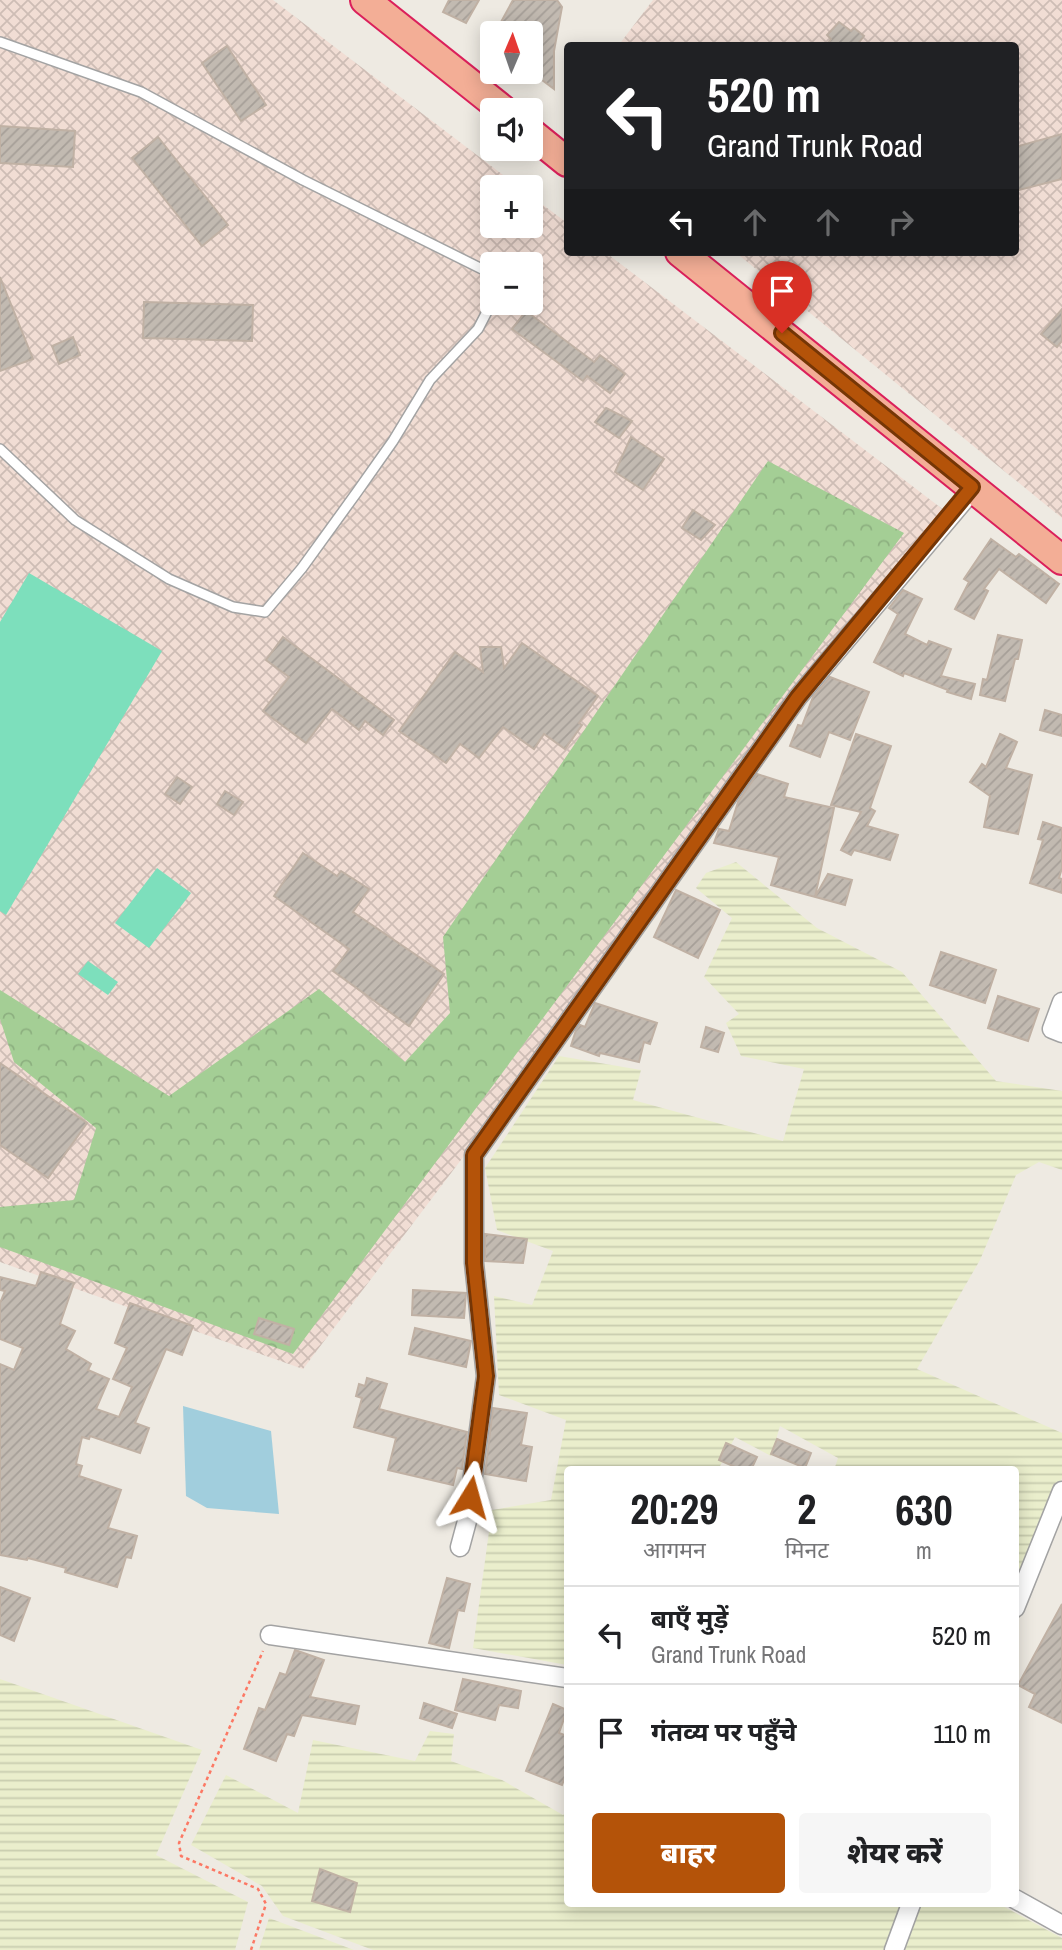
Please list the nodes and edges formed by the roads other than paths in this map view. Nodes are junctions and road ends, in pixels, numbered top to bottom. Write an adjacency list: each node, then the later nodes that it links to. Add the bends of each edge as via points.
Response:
1 (365, 0): 3 (highway)
2 (0, 42): 7 (lane, via 141,92)
3 (488, 98)
4 (543, 143): 5 (highway)
5 (564, 160)
6 (685, 256): 10 (highway)
7 (480, 268)
8 (485, 315): 9 (lane, via 430,380 357,492 265,612 233,607 169,579 75,520)
9 (0, 449)
10 (972, 487): 11 (highway); 15 (street, via 798,697 474,1155 474,1263 486,1376)
11 (1062, 560)
12 (1062, 1002): 13 (street, via 1052,1030)
13 (1062, 1032)
14 (1062, 1491): 16 (street)
15 (460, 1547)
16 (1019, 1598)
17 (270, 1635): 18 (street)
18 (564, 1678)
19 (1019, 1901): 21 (street)
20 (910, 1907): 22 (street)
21 (1062, 1925)
22 (894, 1950)

